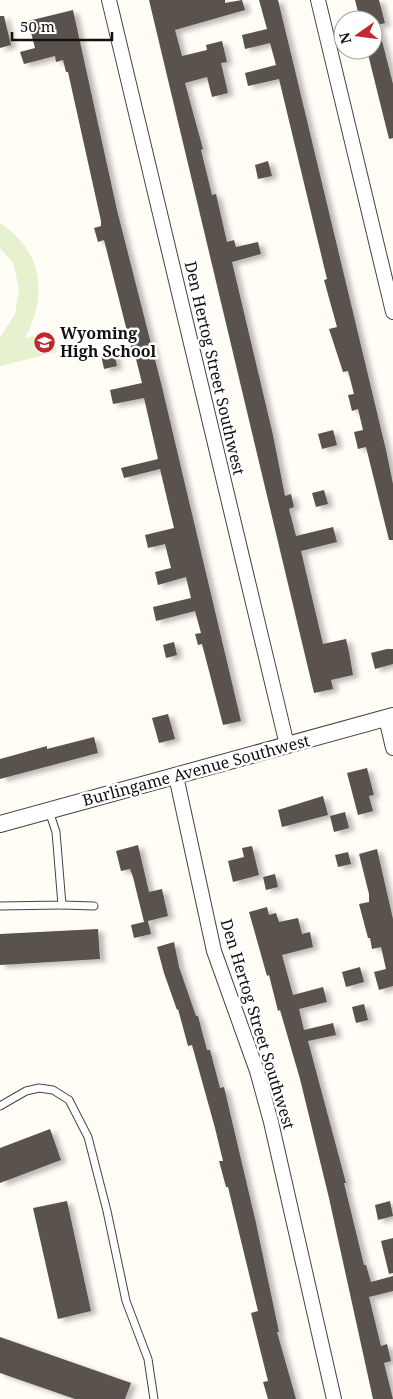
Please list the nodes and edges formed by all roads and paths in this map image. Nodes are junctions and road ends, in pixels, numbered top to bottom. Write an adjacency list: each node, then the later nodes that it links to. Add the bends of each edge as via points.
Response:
1 (109, 0): 5 (street, Den Hertog Street Southwest)
2 (318, 0): 3 (street)
3 (393, 312)
4 (390, 717): 5 (street, Burlingame Avenue Southwest); 6 (street)
5 (287, 745): 7 (street, Burlingame Avenue Southwest)
6 (393, 748)
7 (176, 776): 8 (street, Burlingame Avenue Southwest); 15 (street, Den Hertog Street Southwest, via 214,951 257,1072 271,1122)
8 (49, 811): 9 (street, Burlingame Avenue Southwest); 10 (lane, via 56,832)
9 (0, 824)
10 (62, 905): 11 (lane); 12 (lane)
11 (0, 906)
12 (94, 906)
13 (0, 1106): 14 (lane, via 26,1091 39,1088 53,1090 69,1100 88,1137 126,1301 148,1359)
14 (154, 1399)
15 (334, 1399)

